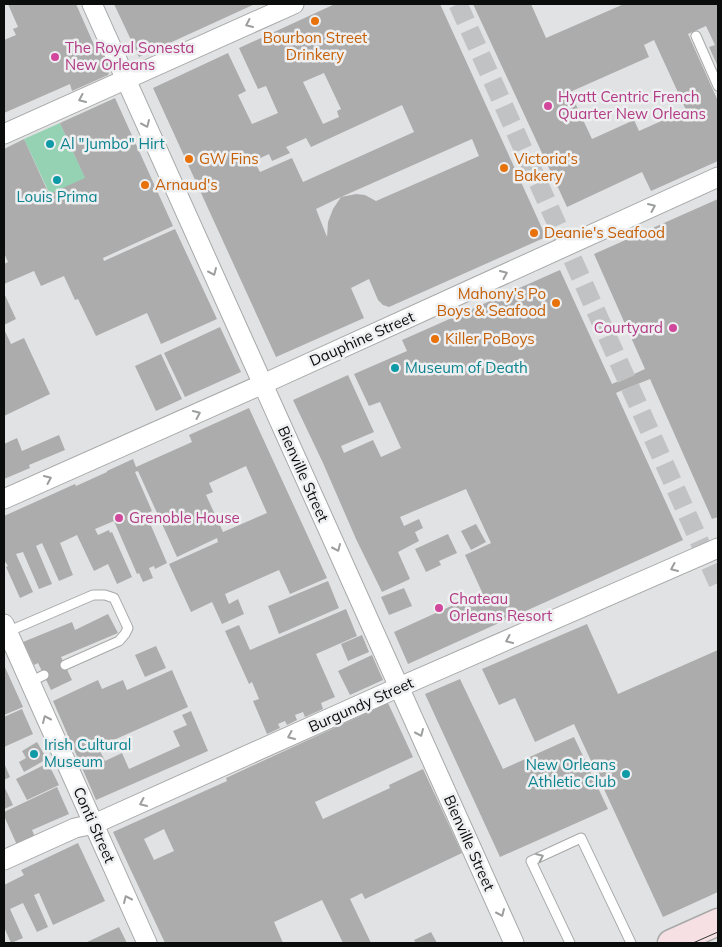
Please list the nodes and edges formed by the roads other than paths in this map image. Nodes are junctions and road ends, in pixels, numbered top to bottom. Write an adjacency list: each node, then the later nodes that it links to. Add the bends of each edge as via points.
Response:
1 (92, 4): 4 (street, Bienville Street)
2 (294, 4): 4 (street, one-way to 4)
3 (696, 36): 5 (lane)
4 (126, 80): 6 (street, one-way to 6); 8 (street, Bienville Street, one-way to 8)
5 (718, 86)
6 (4, 134)
7 (718, 177): 8 (street, Dauphine Street, one-way to 7)
8 (263, 384): 9 (street, Dauphine Street, one-way to 8); 13 (street, Bienville Street, one-way to 13)
9 (4, 499)
10 (718, 548): 13 (street, Burgundy Street, one-way to 13)
11 (5, 628): 12 (lane, via 93,595 114,598 128,628 125,634 119,641); 14 (street, Conti Street, one-way to 11, via 37,678)
12 (65, 665)
13 (400, 688): 14 (street, Burgundy Street, one-way to 14); 18 (street, Bienville Street, one-way to 18)
14 (94, 824): 15 (street, Burgundy Street, via 75,828); 17 (street, Conti Street, one-way to 14)
15 (4, 860)
16 (718, 922): 21 (main road)
17 (147, 943)
18 (514, 943)
19 (570, 943): 20 (lane, one-way to 20, via 531,861 581,838)
20 (631, 943)
21 (671, 943)

